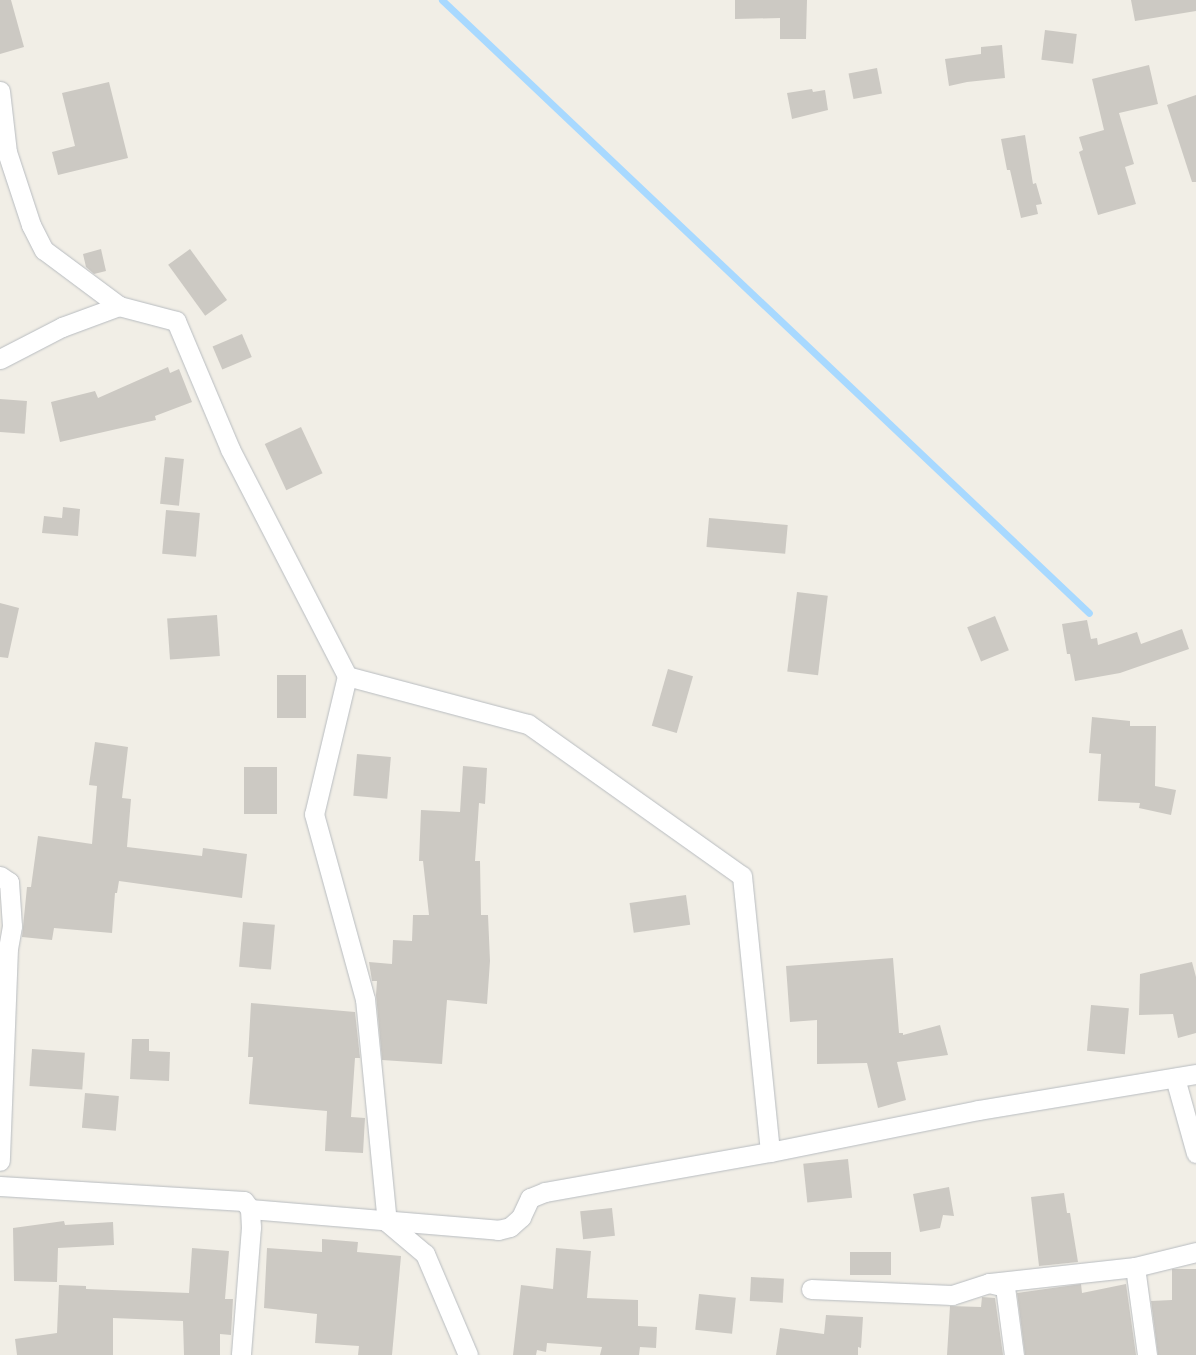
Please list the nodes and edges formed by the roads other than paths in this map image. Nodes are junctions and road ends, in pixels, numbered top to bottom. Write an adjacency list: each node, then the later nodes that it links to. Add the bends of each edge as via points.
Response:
1 (0, 91): 2 (street)
2 (4, 154): 3 (street, via 31,226 44,250)
3 (119, 306): 4 (street, via 62,327); 5 (street, via 176,322 230,449)
4 (0, 359)
5 (347, 676): 9 (street, via 528,724 742,876); 14 (street, via 314,814 365,999)
6 (0, 876): 11 (street, via 9,882 12,926 8,948)
7 (1196, 1074): 8 (street)
8 (1175, 1078): 9 (street, via 978,1110); 10 (street)
9 (770, 1152): 14 (street, via 545,1192 530,1198 521,1217 510,1227 498,1230)
10 (1196, 1153)
11 (0, 1161)
12 (0, 1186): 13 (street, via 244,1201)
13 (250, 1209): 14 (street); 19 (street)
14 (387, 1222): 20 (street, via 425,1254)
15 (1196, 1252): 16 (street)
16 (1134, 1267): 17 (street); 22 (street)
17 (989, 1283): 18 (street, via 952,1295); 21 (street, via 1005,1287)
18 (811, 1289)
19 (241, 1355)
20 (468, 1355)
21 (1014, 1355)
22 (1147, 1355)

